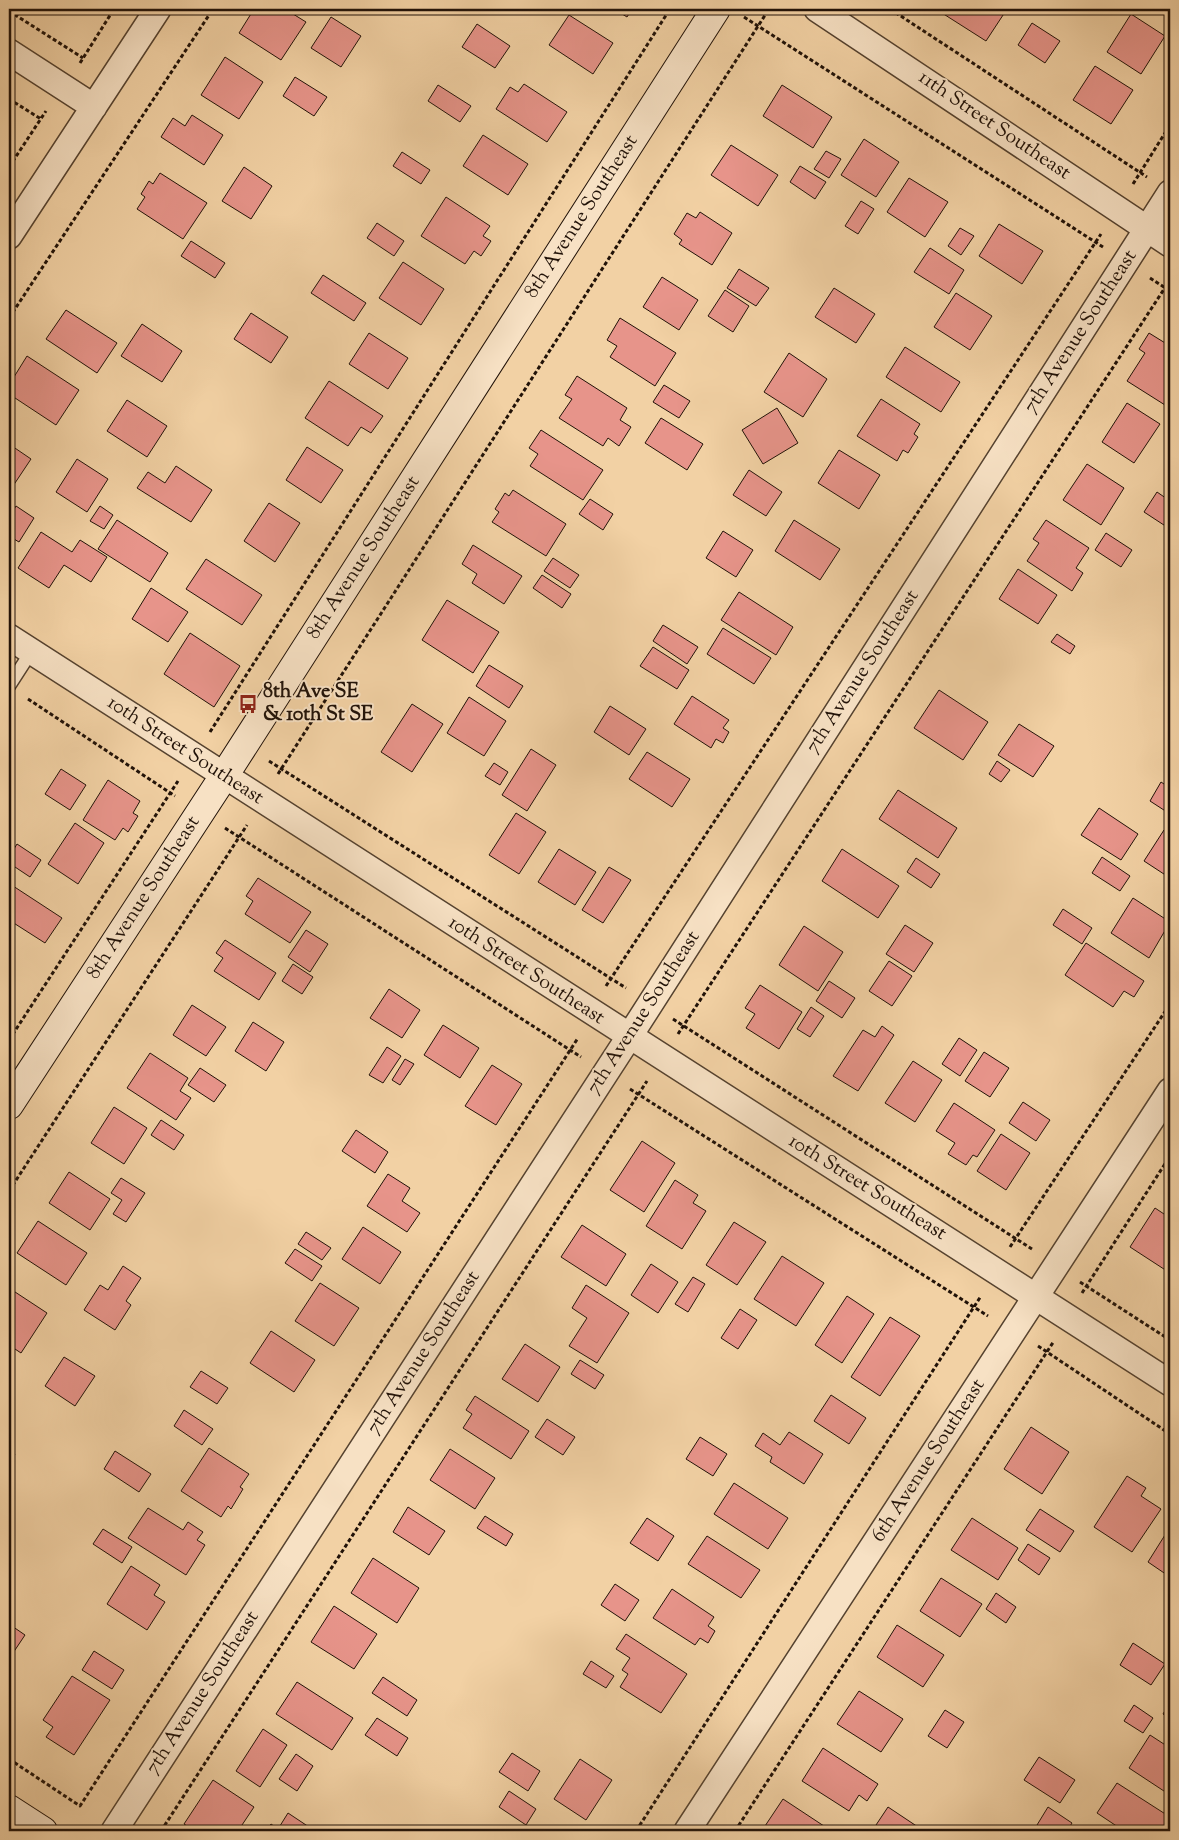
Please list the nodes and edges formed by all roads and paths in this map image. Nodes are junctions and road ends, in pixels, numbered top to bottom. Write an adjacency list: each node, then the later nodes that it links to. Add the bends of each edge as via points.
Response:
1 (114, 9): 9 (path, via 83,58)
2 (158, 9): 13 (street)
3 (213, 9): 23 (path)
4 (670, 9): 27 (path)
5 (716, 9): 28 (street, 8th Avenue Southeast)
6 (768, 9): 10 (path)
7 (817, 9): 17 (street, 11th Street Southeast)
8 (890, 9): 14 (path, via 1140,172)
9 (9, 10)
10 (758, 26): 10 (path, via 1096,242 611,978 281,769)
11 (9, 52): 13 (street)
12 (9, 99): 15 (path, via 40,119)
13 (94, 107): 18 (street)
14 (1170, 126)
15 (9, 167)
16 (1170, 193): 17 (street, 7th Avenue Southeast)
17 (1147, 229): 19 (street, 11th Street Southeast); 31 (street, 7th Avenue Southeast)
18 (9, 236)
19 (1170, 244)
20 (1170, 280): 21 (path)
21 (1165, 288): 22 (path); 30 (path, via 684,1026 1015,1238)
22 (1170, 291)
23 (9, 318)
24 (9, 638): 25 (street, 10th Street Southeast)
25 (31, 652): 26 (lane); 27 (street, 10th Street Southeast)
26 (9, 686): 29 (path)
27 (194, 757): 28 (street, 10th Street Southeast); 29 (path)
28 (224, 776): 31 (street, 10th Street Southeast); 34 (street, 8th Avenue Southeast)
29 (170, 792): 32 (path)
30 (1170, 1004)
31 (629, 1037): 37 (street, 10th Street Southeast); 44 (street, 7th Avenue Southeast)
32 (9, 1040)
33 (1170, 1091): 37 (street, 6th Avenue Southeast)
34 (9, 1105)
35 (1170, 1156): 38 (path, via 1086,1286)
36 (9, 1190): 41 (path, via 239,837 572,1050 80,1806)
37 (1037, 1296): 39 (street, 10th Street Southeast); 47 (street, 6th Avenue Southeast)
38 (1170, 1340)
39 (1170, 1383)
40 (1170, 1434): 48 (path, via 1048,1352)
41 (9, 1759)
42 (9, 1809): 43 (street)
43 (43, 1831)
44 (114, 1831)
45 (161, 1831): 46 (path, via 639,1094 974,1307)
46 (636, 1831)
47 (687, 1831)
48 (735, 1831)

